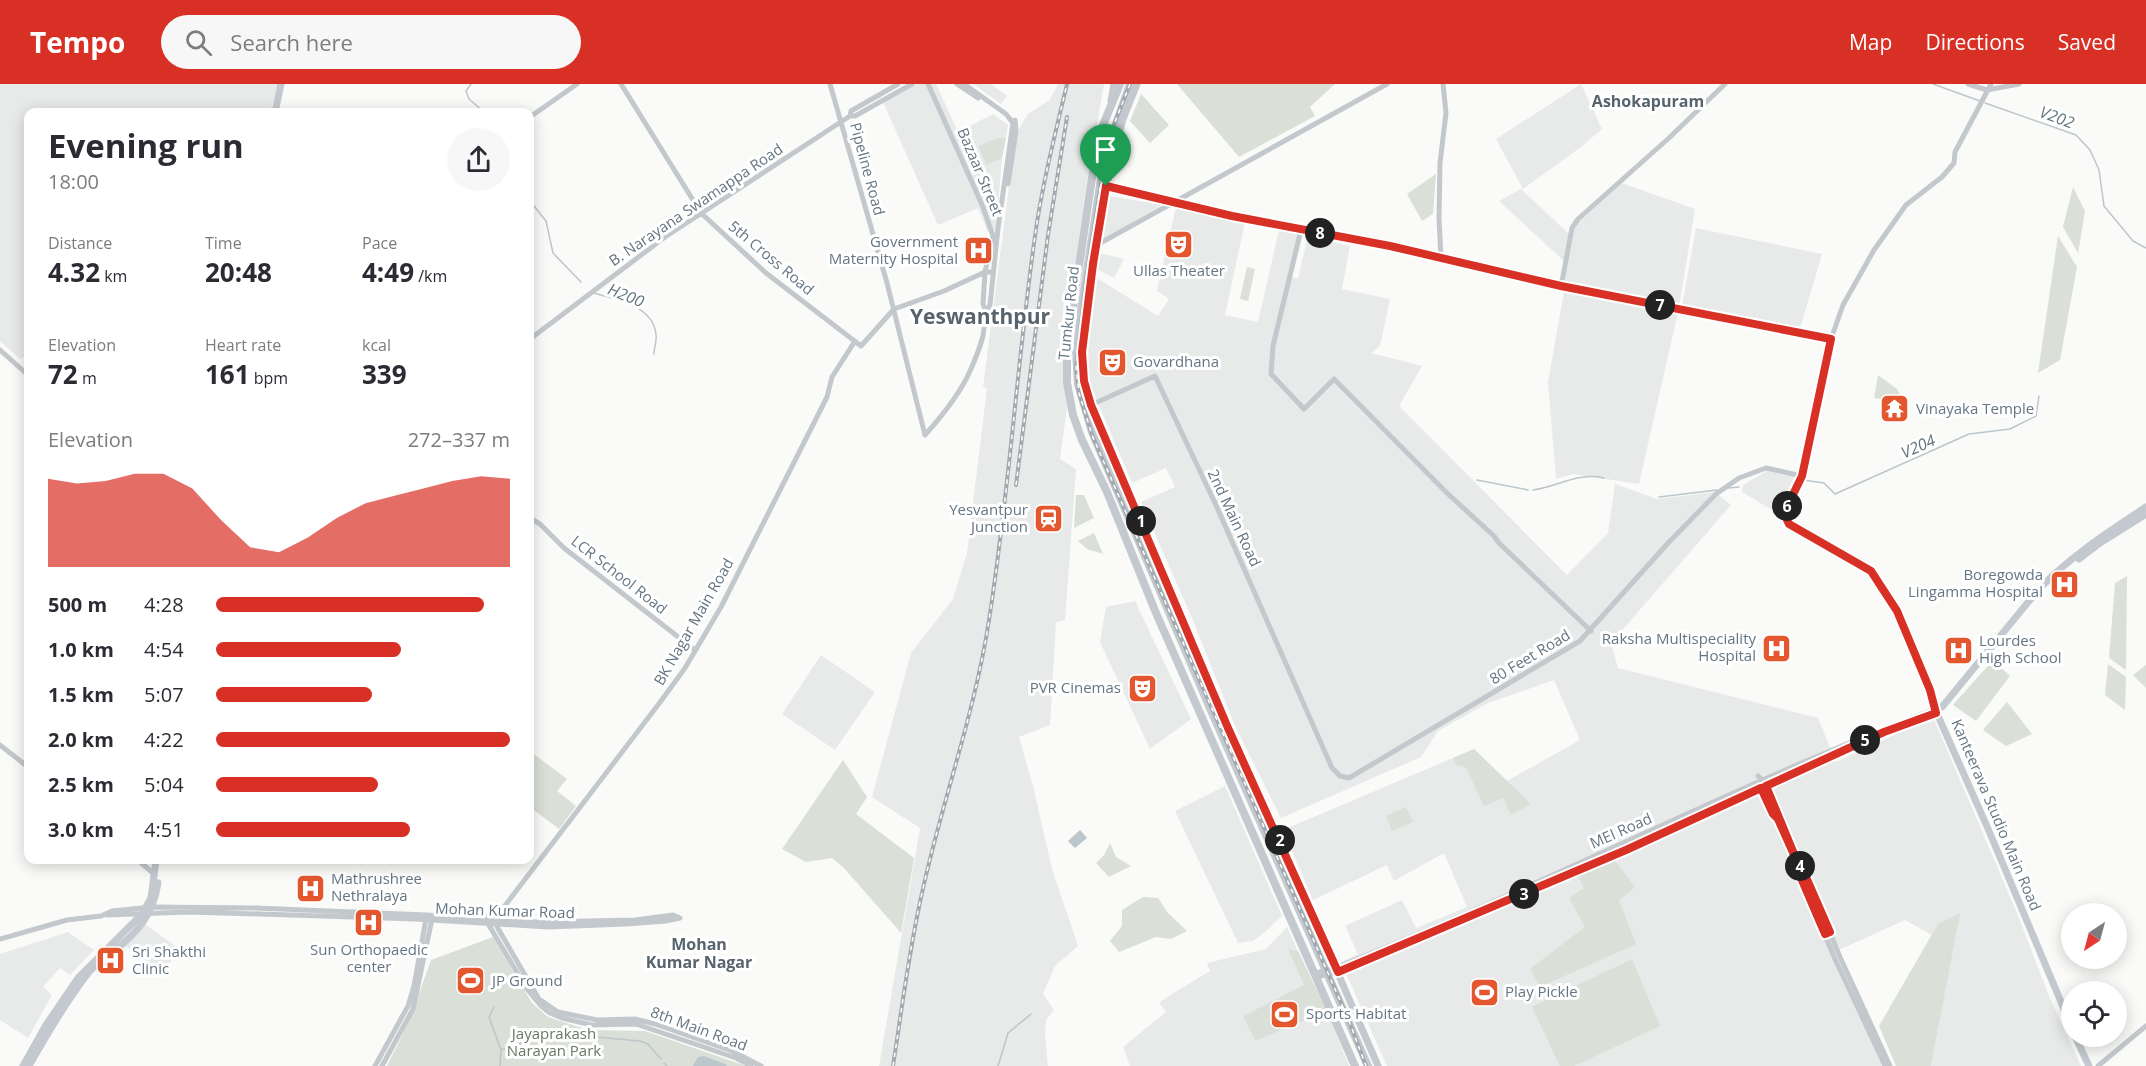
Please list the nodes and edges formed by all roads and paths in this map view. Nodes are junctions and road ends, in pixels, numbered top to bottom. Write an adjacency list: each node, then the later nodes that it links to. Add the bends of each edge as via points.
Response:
1 (281, 84): 21 (main road)
2 (577, 84): 24 (street)
3 (621, 84): 30 (street, 5th Cross Road)
4 (830, 84): 26 (street, Pipeline Road)
5 (898, 84): 25 (street, B. Narayana Swamappa Road, via 851,111)
6 (912, 84): 25 (street, B. Narayana Swamappa Road)
7 (928, 84): 31 (street, Bazaar Street); 31 (street)
8 (957, 84): 31 (street, via 1010,122)
9 (964, 84): 27 (street)
10 (969, 84): 27 (street, via 1011,115)
11 (1114, 84): 23 (main road)
12 (1120, 84): 23 (highway, Tumkur Road)
13 (1130, 84): 22 (highway, Tumkur Road)
14 (1137, 84): 22 (main road)
15 (1387, 84): 29 (street)
16 (1443, 84): 34 (street, via 1446,113 1439,218)
17 (1725, 84): 37 (street, via 1578,219 1572,228)
18 (1968, 84): 20 (street)
19 (2019, 84): 20 (street)
20 (1989, 87): 41 (street, via 1955,152 1954,163 1906,206 1874,250 1843,304)
21 (276, 108)
22 (1124, 109): 28 (highway, Tumkur Road, via 1104,159)
23 (1108, 112): 71 (highway, Tumkur Road, via 1093,168 1069,330 1067,383 1073,415)
24 (534, 114)
25 (850, 116): 26 (street, B. Narayana Swamappa Road)
26 (842, 121): 30 (street, B. Narayana Swamappa Road); 38 (street, Pipeline Road)
27 (1014, 122): 31 (street)
28 (1103, 185): 29 (street); 33 (main road); 45 (highway, Tumkur Road, via 1078,331 1076,352)
29 (1174, 203): 32 (street); 33 (street)
30 (701, 213): 40 (street, B. Narayana Swamappa Road); 42 (street, 5th Cross Road, via 774,280)
31 (994, 228): 35 (street, Bazaar Street); 36 (street, via 997,239)
32 (1301, 230): 34 (street); 51 (street, via 1270,374 1304,409 1334,379)
33 (1095, 246): 45 (main road)
34 (1442, 259): 37 (street)
35 (985, 272): 36 (street); 38 (street); 39 (street, Bazaar Street)
36 (993, 272): 39 (street)
37 (1561, 286): 41 (street)
38 (894, 309): 39 (street, Pipeline Road, via 925,435 970,371); 42 (street, 5th Cross Road, via 861,346)
39 (986, 311)
40 (534, 336)
41 (1831, 339): 47 (street)
42 (855, 341): 52 (street, BK Nagar Main Road, via 832,377 823,404 721,607)
43 (0, 350): 44 (street)
44 (24, 371)
45 (1081, 380): 46 (main road); 70 (highway, Tumkur Road, via 1081,399 1092,432)
46 (1091, 405): 53 (street, 2nd Main Road, via 1155,376); 69 (main road)
47 (1800, 478): 51 (street, 80 Feet Road, via 1766,468 1739,478 1716,494 1638,574); 54 (street, Kanteerava Studio Main Road, via 1784,513 1789,524 1871,571 1897,611)
48 (2146, 507): 54 (main road, via 2056,572)
49 (2146, 514): 54 (main road, via 2058,575 1944,710)
50 (534, 520): 52 (street, LCR School Road)
51 (1591, 631): 53 (street, 80 Feet Road, via 1349,778 1332,768)
52 (695, 650): 66 (street, BK Nagar Main Road, via 661,702)
53 (1288, 671)
54 (1936, 711): 57 (street, MEI Road); 72 (main road, Kanteerava Studio Main Road)
55 (0, 745): 56 (street)
56 (24, 764)
57 (1762, 784): 69 (street, MEI Road, via 1626,850); 86 (street, via 1778,812 1801,878)
58 (143, 864): 61 (street)
59 (155, 864): 61 (main road)
60 (159, 864): 62 (main road, via 155,899)
61 (154, 874): 62 (main road)
62 (148, 911): 63 (street, via 196,906); 65 (street, Mohan Kumar Road); 68 (street, via 67,920); 74 (main road, via 86,968)
63 (429, 918): 65 (street, Mohan Kumar Road); 66 (street, Mohan Kumar Road); 67 (street); 80 (street, via 413,1009)
64 (680, 918): 66 (street, Mohan Kumar Road, via 548,927)
65 (415, 919): 67 (street)
66 (491, 921): 75 (street, 8th Main Road, via 539,999 558,1012 597,1020 635,1019)
67 (424, 930): 79 (street, via 408,1006)
68 (0, 939)
69 (1336, 970): 70 (street, MEI Road); 85 (main road)
70 (1327, 973): 71 (street, MEI Road); 84 (highway, Tumkur Road)
71 (1317, 975): 83 (highway, Tumkur Road)
72 (2061, 1002)
73 (2146, 1026): 88 (street)
74 (48, 1027): 77 (main road); 78 (main road)
75 (671, 1033): 81 (street); 82 (street, 8th Main Road, via 732,1051)
76 (2080, 1047): 87 (main road)
77 (23, 1066)
78 (29, 1066)
79 (375, 1066)
80 (382, 1066)
81 (751, 1066)
82 (761, 1066)
83 (1355, 1066)
84 (1368, 1066)
85 (1378, 1066)
86 (1887, 1066)
87 (2089, 1066)
88 (2098, 1066)

